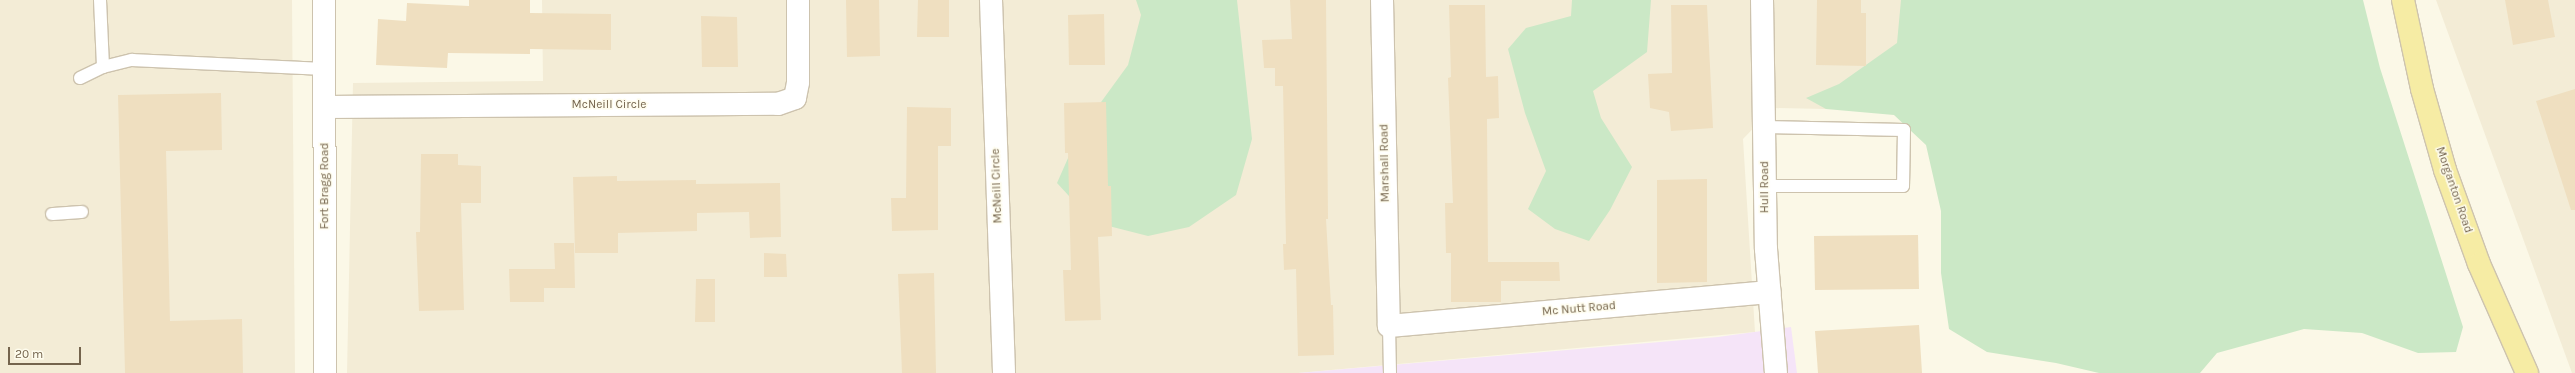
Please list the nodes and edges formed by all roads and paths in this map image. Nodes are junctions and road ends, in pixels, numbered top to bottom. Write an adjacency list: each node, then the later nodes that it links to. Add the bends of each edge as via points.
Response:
1 (100, 0): 8 (lane)
2 (324, 0): 9 (street, Fort Bragg Road)
3 (798, 0): 11 (street, McNeill Circle, via 798,82 795,98 778,104)
4 (991, 0): 19 (street, McNeill Circle)
5 (1382, 0): 17 (street, Marshall Road)
6 (1762, 0): 12 (street, Hull Road)
7 (2403, 0): 22 (main road, Morganton Road, via 2422,89 2445,170 2479,264)
8 (103, 67): 9 (lane, via 132,60); 10 (lane)
9 (324, 69): 11 (street, Fort Bragg Road)
10 (80, 78)
11 (325, 107): 18 (street, Fort Bragg Road)
12 (1765, 126): 13 (street, Hull Road); 13 (lane, via 1904,130 1903,186)
13 (1765, 186): 16 (street, Hull Road)
14 (82, 212): 15 (lane)
15 (52, 214)
16 (1769, 292): 17 (street, Mc Nutt Road); 21 (street, Hull Road)
17 (1389, 326): 20 (lane)
18 (325, 373)
19 (1004, 373)
20 (1390, 373)
21 (1776, 373)
22 (2527, 373)

